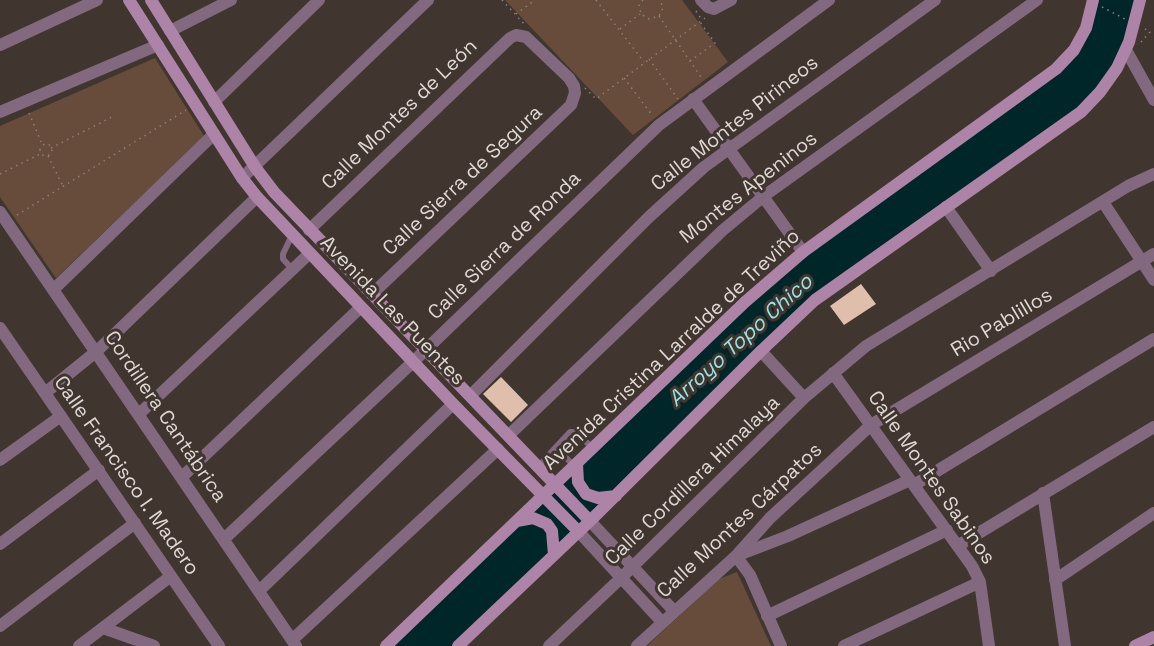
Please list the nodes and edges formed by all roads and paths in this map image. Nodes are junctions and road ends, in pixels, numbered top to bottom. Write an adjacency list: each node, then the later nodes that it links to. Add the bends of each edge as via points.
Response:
1 (97, 0): 29 (street)
2 (129, 0): 30 (main road, Avenida Las Puentes)
3 (151, 0): 25 (main road, Avenida Las Puentes)
4 (231, 0): 25 (street)
5 (319, 0): 39 (street)
6 (428, 0): 52 (street)
7 (502, 0): 19 (path)
8 (534, 0): 19 (path)
9 (596, 0): 24 (path)
10 (643, 0): 20 (path, via 639,5)
11 (660, 0): 21 (path, via 663,8)
12 (701, 0): 13 (street, via 714,9)
13 (731, 0)
14 (829, 0): 36 (street, Calle Sierra de Ronda)
15 (934, 0): 49 (street, Calle Montes Pirineos)
16 (1037, 0): 57 (street, Montes Apeninos)
17 (1140, 0): 31 (main road)
18 (1096, 3): 22 (path); 65 (main road, Avenida Cristina Larralde de Treviño, via 1074,50 1056,69)
19 (515, 14): 26 (path)
20 (641, 14): 21 (path, via 649,19); 24 (path)
21 (659, 16): 27 (path)
22 (1130, 21)
23 (1140, 26): 28 (path, via 1150,32)
24 (619, 30): 34 (path)
25 (170, 31): 39 (main road, Avenida Las Puentes)
26 (526, 33): 37 (street); 63 (street, Calle Montes de León, via 510,38)
27 (674, 41): 32 (path); 33 (path); 33 (path, via 701,21 715,43)
28 (1140, 44)
29 (0, 45)
30 (158, 45): 43 (street); 46 (main road, Avenida Las Puentes)
31 (1126, 50): 38 (street); 60 (main road, via 1100,92 1081,112)
32 (649, 59): 34 (path); 40 (path)
33 (689, 62): 36 (path)
34 (645, 63): 35 (path)
35 (624, 78): 37 (path, via 596,99); 45 (path)
36 (708, 88): 40 (street, Calle Sierra de Ronda)
37 (580, 90): 73 (street, Calle Sierra de Segura, via 571,105)
38 (1154, 100)
39 (214, 102): 52 (main road, Avenida Las Puentes)
40 (689, 103): 45 (street, Calle Sierra de Ronda); 49 (street)
41 (187, 110): 56 (path)
42 (28, 111): 47 (path)
43 (0, 112)
44 (114, 116): 48 (path)
45 (659, 125): 77 (street, Calle Sierra de Ronda)
46 (214, 134): 55 (main road, Avenida Las Puentes); 72 (street)
47 (43, 145): 48 (path); 50 (path)
48 (51, 148): 51 (path)
49 (729, 148): 57 (street); 83 (street, Calle Montes Pirineos, via 649,217)
50 (40, 153): 51 (path); 53 (path)
51 (48, 156): 56 (path)
52 (255, 167): 55 (street); 63 (main road, Avenida Las Puentes)
53 (0, 174)
54 (1154, 174): 59 (street, Calle Cordillera Himalaya)
55 (242, 178): 58 (main road, Avenida Las Puentes)
56 (63, 187): 62 (path)
57 (764, 196): 65 (street); 90 (street, Montes Apeninos, via 700,250)
58 (257, 197): 64 (main road, Avenida Las Puentes); 78 (street)
59 (1103, 202): 68 (street); 70 (street, Calle Cordillera Himalaya)
60 (946, 207): 70 (street); 79 (main road, via 815,300)
61 (0, 212): 72 (street, Cordillera Cantábrica)
62 (12, 218)
63 (309, 230): 73 (main road, Avenida Las Puentes)
64 (292, 235): 66 (main road, Avenida Las Puentes); 69 (lane, via 283,254)
65 (803, 252): 92 (main road, Avenida Cristina Larralde de Treviño)
66 (310, 253): 69 (street); 74 (main road, Avenida Las Puentes)
67 (1154, 254): 68 (street, Rio Pablillos)
68 (1142, 261): 71 (street); 88 (street, Rio Pablillos)
69 (292, 269): 86 (street)
70 (991, 271): 81 (street, Calle Cordillera Himalaya, via 866,346)
71 (1154, 280)
72 (53, 290): 78 (street, Cordillera Cantábrica)
73 (372, 294): 77 (main road, Avenida Las Puentes)
74 (361, 307): 80 (main road, Avenida Las Puentes); 98 (street)
75 (0, 328): 82 (street, Calle Francisco I. Madero)
76 (1154, 339): 99 (street)
77 (426, 350): 80 (street, Calle Sierra de Ronda); 83 (main road, Avenida Las Puentes)
78 (97, 351): 82 (street); 86 (street, Cordillera Cantábrica)
79 (761, 351): 84 (street); 102 (main road)
80 (414, 362): 85 (main road, Avenida Las Puentes); 112 (street, Calle Sierra de Ronda)
81 (833, 372): 84 (street, Calle Cordillera Himalaya); 88 (street, Calle Montes Sabinos)
82 (45, 393): 87 (street, Calle Francisco I. Madero)
83 (470, 396): 90 (main road, Avenida Las Puentes)
84 (804, 398): 117 (street, Calle Cordillera Himalaya)
85 (453, 404): 93 (main road, Avenida Las Puentes); 122 (street)
86 (139, 414): 98 (street, Cordillera Cantábrica)
87 (61, 416): 94 (street); 97 (street, Calle Francisco I. Madero)
88 (871, 425): 99 (street, Calle Montes Sabinos); 106 (street, Calle Montes Cárpatos)
89 (1154, 427): 101 (street)
90 (509, 435): 95 (main road, Avenida Las Puentes)
91 (556, 447): 92 (lane, via 573,431); 95 (lane); 96 (lane)
92 (593, 448): 96 (main road, Avenida Cristina Larralde de Treviño)
93 (498, 449): 103 (main road, Avenida Las Puentes); 130 (street)
94 (2, 453)
95 (539, 466): 100 (main road, Avenida Las Puentes)
96 (576, 468): 100 (main road, Avenida Cristina Larralde de Treviño); 102 (main road, via 586,494 598,498)
97 (99, 470): 108 (street, Calle Francisco I. Madero); 113 (street)
98 (182, 477): 112 (street, Cordillera Cantábrica)
99 (912, 482): 110 (street, Calle Montes Sabinos); 111 (street)
100 (557, 486): 103 (main road, Avenida Cristina Larralde de Treviño); 105 (main road, Avenida Las Puentes)
101 (1043, 494): 114 (street); 120 (street)
102 (616, 496): 105 (main road)
103 (545, 497): 107 (main road, Avenida Cristina Larralde de Treviño); 109 (main road, Avenida Las Puentes)
104 (1154, 513): 120 (street)
105 (587, 517): 109 (main road); 117 (street, Avenida Las Puentes)
106 (770, 518): 111 (street); 116 (street, Calle Montes Cárpatos)
107 (521, 520): 115 (main road, via 538,519 551,528); 124 (main road, Avenida Cristina Larralde de Treviño)
108 (135, 524): 118 (street, Calle Francisco I. Madero); 127 (street)
109 (575, 528): 115 (main road); 119 (street, Avenida Las Puentes)
110 (947, 530): 114 (street, Calle Montes Sabinos); 125 (street)
111 (788, 536): 116 (street)
112 (224, 539): 122 (street, Cordillera Cantábrica)
113 (0, 544)
114 (959, 545): 121 (street, Calle Montes Sabinos)
115 (554, 555): 137 (main road)
116 (736, 556): 123 (street, Calle Montes Cárpatos); 125 (street, via 750,575)
117 (632, 567): 119 (street, Calle Cordillera Himalaya); 123 (street, Avenida Las Puentes)
118 (171, 576): 128 (street); 134 (street, Calle Francisco I. Madero)
119 (621, 578): 126 (street, Avenida Las Puentes); 138 (street, Calle Cordillera Himalaya)
120 (1055, 580): 142 (street)
121 (980, 582): 131 (street, Calle Montes Sabinos); 141 (street)
122 (259, 591): 130 (street, Cordillera Cantábrica)
123 (674, 611): 126 (street, Calle Montes Cárpatos)
124 (420, 613): 135 (street); 136 (main road, Avenida Cristina Larralde de Treviño)
125 (767, 616): 140 (street)
126 (662, 622): 139 (street, Calle Montes Cárpatos)
127 (0, 626)
128 (103, 628): 132 (street); 133 (street)
129 (1152, 640): 143 (main road)
130 (294, 643)
131 (986, 645)
132 (79, 646)
133 (154, 646)
134 (219, 646)
135 (379, 646)
136 (386, 646)
137 (458, 646)
138 (549, 646)
139 (637, 646)
140 (781, 646)
141 (844, 646)
142 (1065, 646)
143 (1135, 646)

